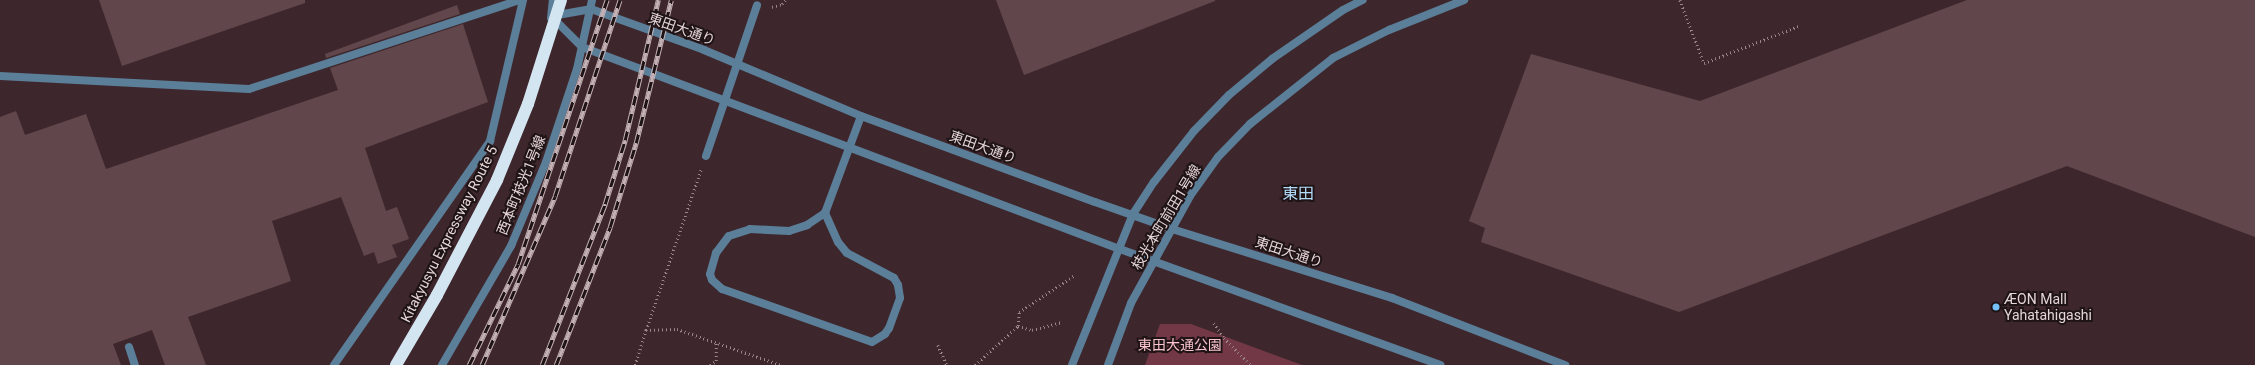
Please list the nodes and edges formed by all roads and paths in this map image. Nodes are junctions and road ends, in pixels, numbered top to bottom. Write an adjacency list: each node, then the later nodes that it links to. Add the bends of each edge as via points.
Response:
1 (519, 0): 14 (street, via 249,89)
2 (523, 0): 33 (street, via 490,142)
3 (553, 0): 11 (street, 西本町枝光1号線)
4 (561, 0): 34 (highway, Kitakyusyu Expressway Route 5, bridge, via 528,104 497,180 438,295)
5 (592, 0): 10 (street, 西本町枝光1号線)
6 (1363, 0): 19 (street, 枝光本町前田1号線, via 1343,10 1272,59 1229,95 1194,132 1154,182)
7 (1464, 0): 20 (street, 枝光本町前田1号線, via 1389,30 1333,58 1293,88 1250,124 1218,157 1193,192)
8 (1680, 0): 12 (path, via 1704,63)
9 (756, 5): 17 (street, bridge)
10 (591, 9): 11 (street); 13 (street, 西本町枝光1号線); 15 (street, 東田大通り, via 704,50)
11 (552, 16): 13 (street); 34 (street, 西本町枝光1号線, via 540,64 522,116 487,198)
12 (1799, 26)
13 (582, 47): 16 (street); 35 (street, 西本町枝光1号線, via 546,162 511,246)
14 (0, 76)
15 (861, 116): 16 (street); 19 (street, 東田大通り)
16 (849, 148): 18 (street); 21 (street)
17 (706, 156): 27 (path)
18 (825, 213): 18 (street, via 838,242 848,253 894,278 898,285 900,298 889,328 885,334 872,342 722,289 712,280 710,267 716,253 729,236 750,229 789,231 807,225)
19 (1133, 214): 20 (street, 東田大通り); 21 (street, 枝光本町前田1号線)
20 (1172, 229): 22 (street, 枝光本町前田1号線); 44 (street, 東田大通り, via 1392,298)
21 (1117, 248): 22 (street); 40 (street, 枝光本町前田1号線)
22 (1153, 259): 41 (street, 枝光本町前田1号線, via 1131,303); 43 (street)
23 (1075, 274): 26 (path, via 1019,312)
24 (1061, 322): 26 (path, via 1032,330)
25 (1214, 323): 42 (path, via 1224,338)
26 (1018, 326): 39 (path)
27 (646, 330): 28 (path, via 677,329); 31 (path)
28 (716, 343): 36 (path, via 716,360); 37 (path)
29 (938, 345): 38 (path)
30 (129, 347): 32 (street)
31 (634, 364)
32 (135, 365)
33 (334, 365)
34 (394, 365)
35 (442, 365)
36 (710, 365)
37 (781, 365)
38 (947, 365)
39 (975, 365)
40 (1072, 365)
41 (1108, 365)
42 (1251, 365)
43 (1440, 365)
44 (1565, 365)

